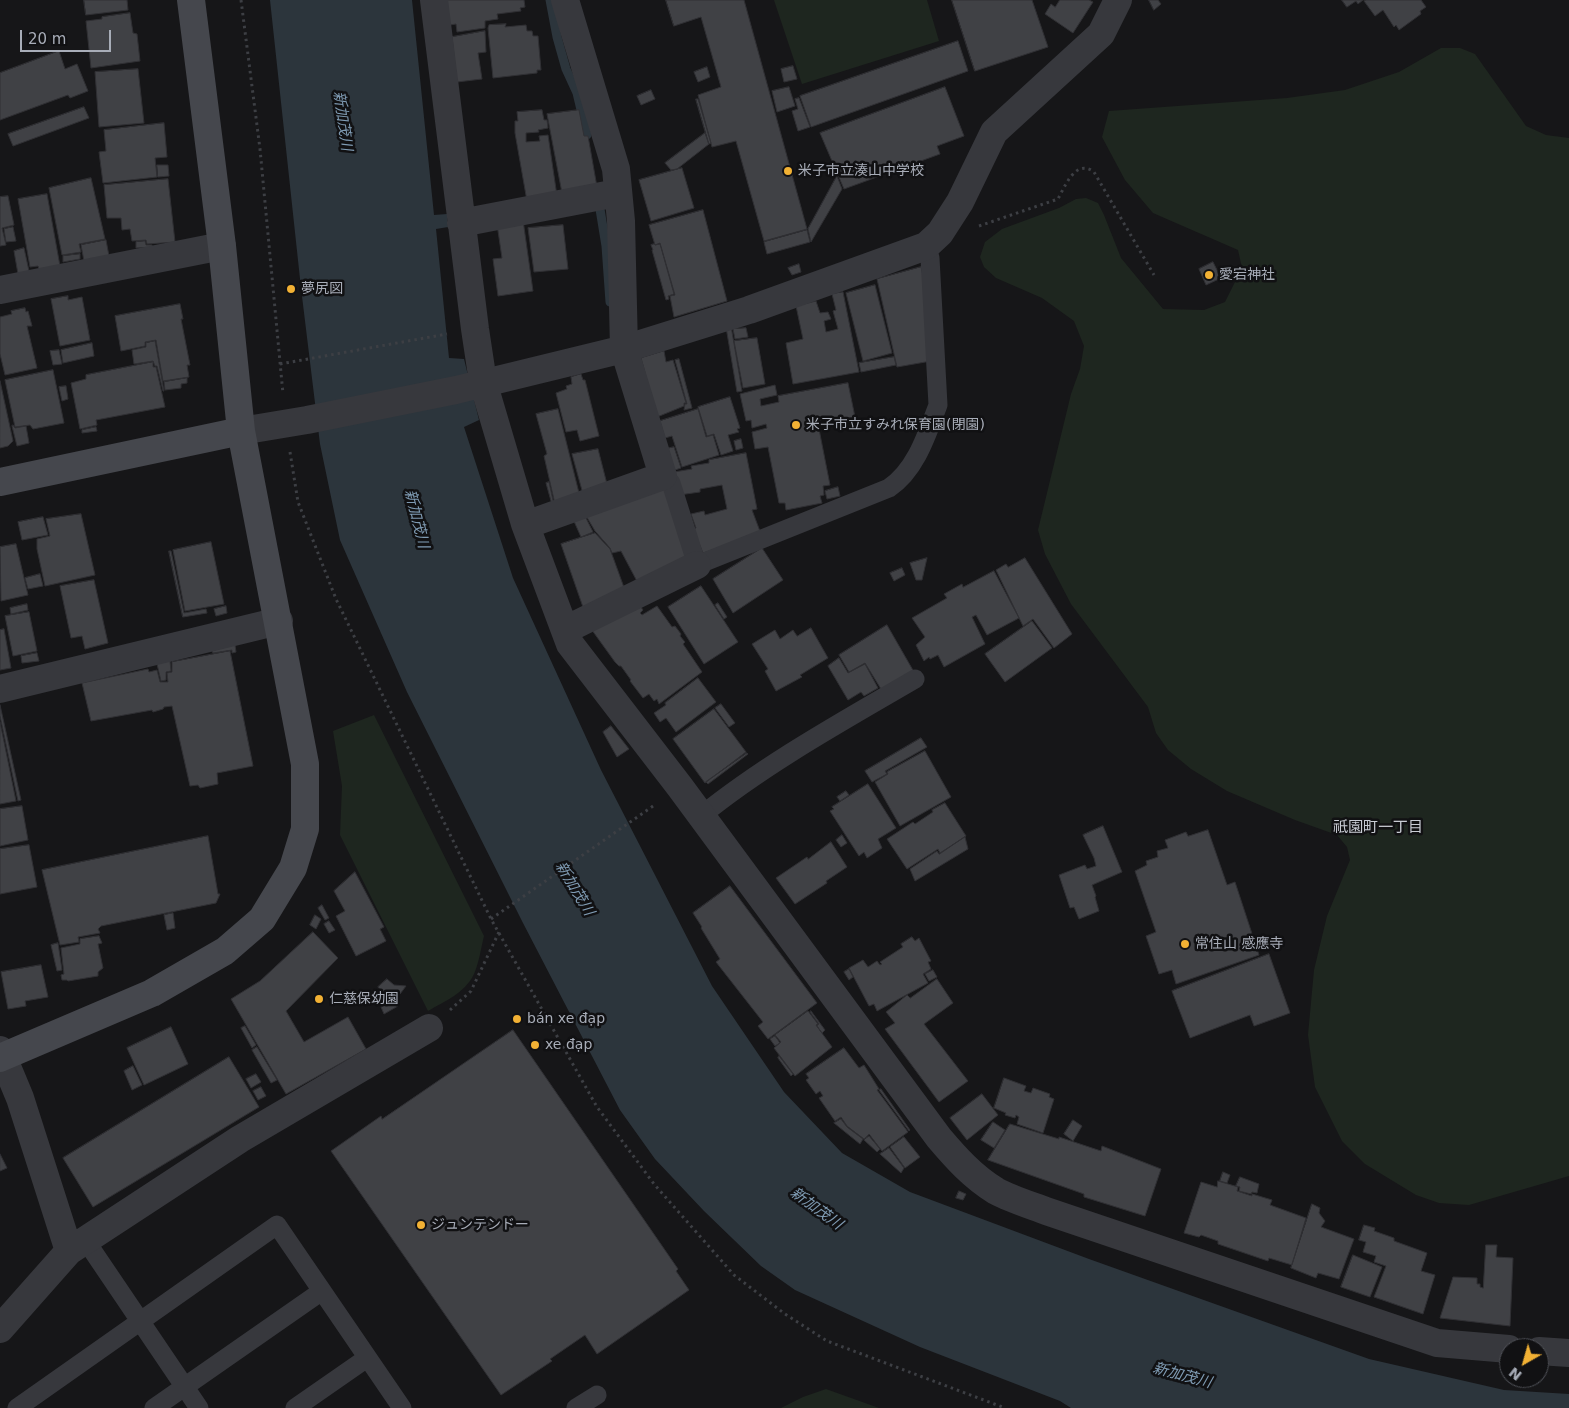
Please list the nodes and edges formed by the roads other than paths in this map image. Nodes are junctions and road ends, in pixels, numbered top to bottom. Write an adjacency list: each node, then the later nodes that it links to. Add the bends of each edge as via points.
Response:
1 (191, 0): 8 (street)
2 (434, 0): 6 (street)
3 (565, 0): 5 (street, via 616,169)
4 (1118, 0): 7 (street, via 1101,34 994,132 960,202)
5 (617, 193): 6 (street); 10 (street, via 621,221)
6 (461, 223): 11 (street)
7 (931, 240): 10 (street, via 749,310); 16 (lane, via 938,405 910,469 889,488)
8 (222, 246): 9 (street); 12 (street)
9 (0, 290)
10 (624, 349): 11 (street); 13 (street)
11 (483, 382): 12 (street); 15 (street)
12 (241, 431): 14 (street); 17 (street)
13 (663, 476): 15 (street); 16 (lane, via 670,483)
14 (0, 482)
15 (526, 525): 18 (street)
16 (697, 565): 18 (street)
17 (278, 621): 20 (street); 23 (street, via 306,764 305,829 293,868 262,919 225,951 152,993)
18 (565, 630): 21 (street, via 570,644)
19 (915, 679): 21 (lane, via 729,793)
20 (0, 689)
21 (701, 816): 28 (street, via 918,1112 961,1164 997,1191 1055,1214 1437,1343)
22 (428, 1028): 24 (street, via 240,1139)
23 (0, 1055): 24 (street)
24 (77, 1246): 26 (lane); 27 (street)
25 (322, 1291): 26 (lane, via 277,1225); 31 (lane); 32 (lane)
26 (140, 1321): 32 (lane); 34 (lane)
27 (0, 1329)
28 (1499, 1348)
29 (1549, 1352): 30 (street)
30 (1569, 1353)
31 (367, 1358): 37 (lane); 38 (lane)
32 (185, 1387): 35 (lane); 36 (lane)
33 (598, 1394): 39 (lane)
34 (17, 1408)
35 (154, 1408)
36 (199, 1408)
37 (295, 1408)
38 (402, 1408)
39 (576, 1408)

